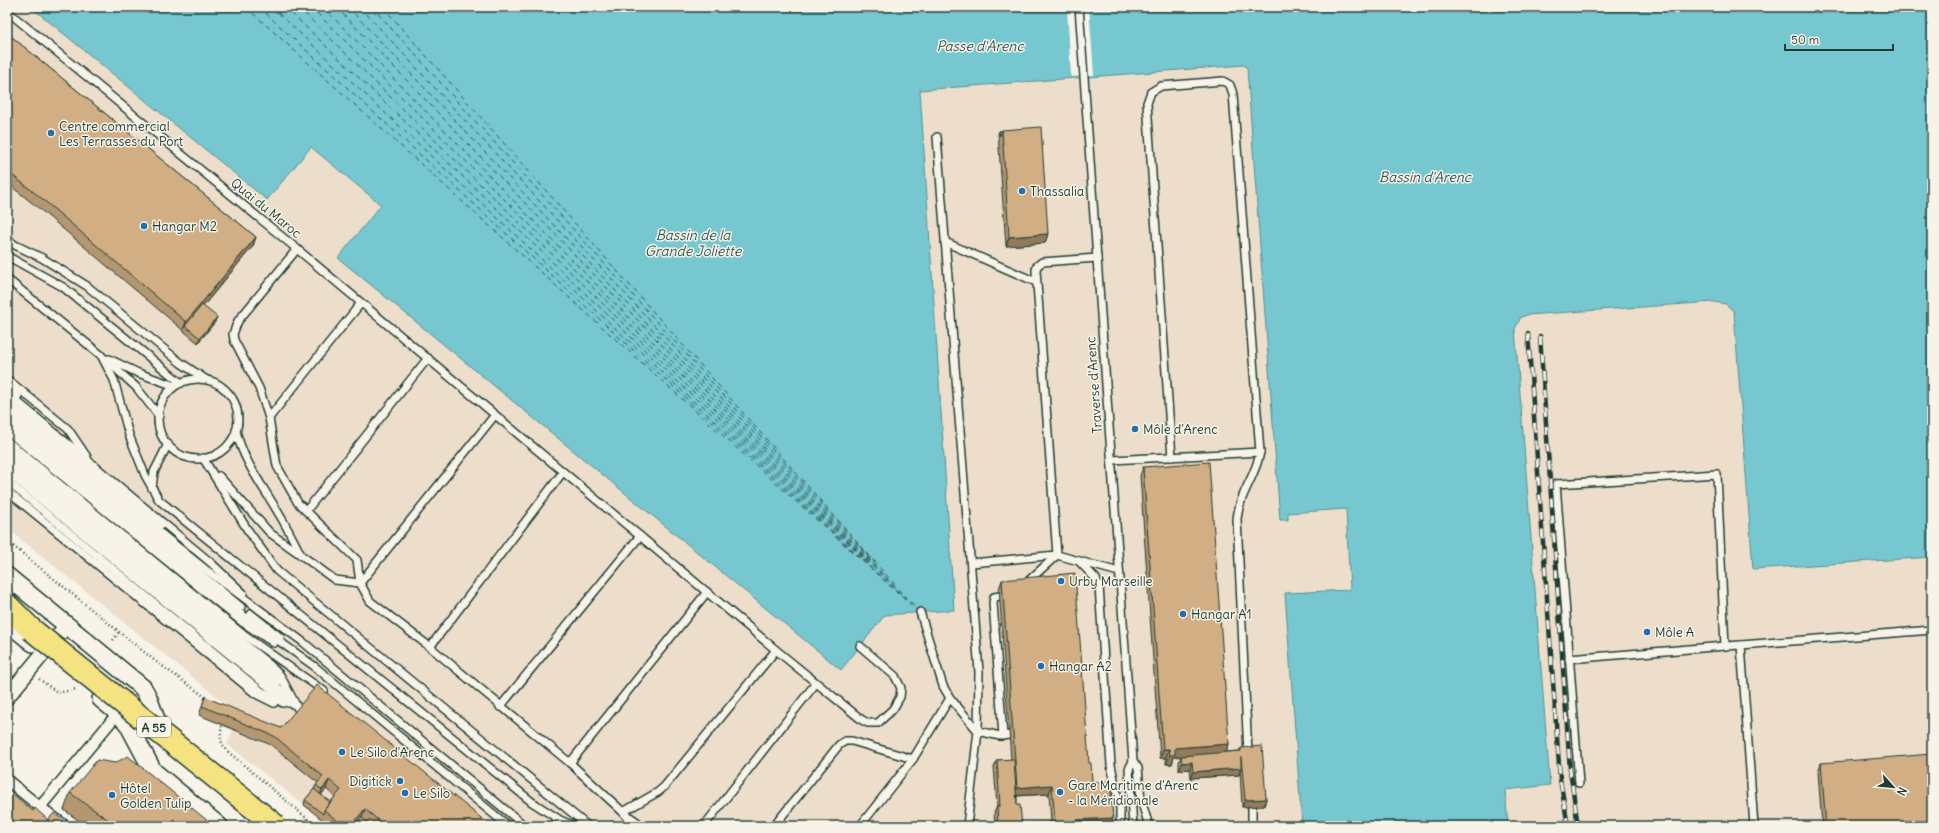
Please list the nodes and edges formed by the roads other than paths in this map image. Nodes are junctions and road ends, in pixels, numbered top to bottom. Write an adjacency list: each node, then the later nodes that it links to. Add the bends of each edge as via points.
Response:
1 (1079, 7): 8 (lane, Traverse d'Arenc)
2 (7, 11): 6 (lane, Quai du Maroc)
3 (937, 137): 5 (lane)
4 (7, 239): 15 (lane, via 87,286 182,363)
5 (945, 242): 10 (lane); 48 (lane)
6 (297, 249): 11 (lane); 24 (lane, Quai du Maroc, via 238,321 233,334 259,388)
7 (7, 256): 16 (lane, via 63,287)
8 (1097, 258): 10 (lane, via 1042,262 1037,266); 35 (lane, Traverse d'Arenc)
9 (7, 279): 12 (lane)
10 (1036, 282): 46 (lane)
11 (362, 303): 13 (lane); 24 (lane)
12 (101, 355): 16 (lane, via 138,373); 23 (lane, via 136,387); 41 (lane, via 114,380 129,435)
13 (428, 358): 21 (lane); 43 (lane)
14 (7, 379): 36 (lane, via 68,428)
15 (206, 379): 16 (lane, via 193,379); 27 (lane, via 221,386 233,398 238,420)
16 (178, 385): 23 (lane, via 164,399)
17 (7, 387): 36 (lane, via 71,441)
18 (7, 393): 36 (lane)
19 (7, 402): 57 (lane)
20 (7, 409): 57 (lane)
21 (495, 415): 39 (lane); 51 (lane)
22 (7, 416): 68 (lane, via 238,606 272,629)
23 (159, 416): 29 (lane, via 160,431)
24 (269, 418): 43 (lane, Quai du Maroc, via 277,466 298,503)
25 (7, 424): 68 (lane, via 230,606)
26 (7, 431): 68 (lane, via 242,622)
27 (236, 431): 34 (lane, via 223,450 214,456); 45 (lane, via 248,466 280,514)
28 (7, 441): 70 (lane, via 245,636)
29 (168, 444): 34 (lane, via 177,453); 41 (lane, via 154,472)
30 (7, 449): 74 (lane, via 270,665 282,679)
31 (1260, 452): 33 (lane); 33 (lane, via 1232,88 1228,83 1218,82 1161,86 1151,92 1147,103); 77 (lane, via 1257,466 1241,496 1237,519)
32 (7, 457): 74 (lane, via 276,677)
33 (1172, 457): 35 (lane)
34 (203, 458): 45 (lane, via 270,533); 95 (lane, via 247,529 277,571)
35 (1112, 460): 49 (lane, Traverse d'Arenc)
36 (90, 462): 57 (lane, via 210,562)
37 (7, 464): 74 (lane, via 277,686)
38 (7, 472): 74 (lane)
39 (563, 472): 44 (lane); 64 (lane)
40 (7, 482): 74 (lane, via 261,691)
41 (152, 488): 94 (lane, via 159,500 532,802)
42 (7, 491): 74 (lane, via 260,697)
43 (306, 511): 51 (lane, Quai du Maroc, via 357,560)
44 (640, 536): 53 (lane); 73 (lane)
45 (301, 555): 51 (lane, via 335,580)
46 (1057, 555): 47 (lane); 48 (lane); 52 (lane)
47 (1080, 561): 49 (lane); 102 (lane, via 1099,586 1111,765 1120,808)
48 (971, 563): 76 (lane, via 979,672)
49 (1119, 572): 79 (lane, Traverse d'Arenc)
50 (7, 576): 59 (street)
51 (360, 582): 64 (lane, via 370,600)
52 (1021, 587)
53 (707, 592): 65 (lane); 80 (lane)
54 (1000, 596): 76 (lane, via 994,597 993,603 1006,736)
55 (7, 605): 91 (highway, A 55, bridge, via 31,629)
56 (920, 612): 72 (lane, via 943,686)
57 (266, 615): 93 (lane, via 303,642)
58 (7, 622): 66 (street)
59 (66, 626): 66 (street); 90 (street, via 143,688 170,749)
60 (1932, 630): 61 (lane)
61 (1741, 645): 63 (lane); 106 (lane)
62 (860, 646): 69 (lane, via 895,676 900,684 899,700 880,722 868,723 862,720)
63 (1725, 646): 67 (lane); 67 (lane, via 1717,474 1556,484)
64 (430, 647): 73 (lane)
65 (776, 650): 69 (lane); 87 (lane, via 664,787)
66 (44, 652): 71 (street); 75 (street)
67 (1569, 659): 83 (lane)
68 (314, 666): 92 (lane)
69 (816, 683): 98 (lane)
70 (329, 695)
71 (7, 697)
72 (950, 698): 76 (lane); 78 (lane)
73 (500, 707): 80 (lane)
74 (299, 711)
75 (118, 713): 86 (street); 89 (street, via 128,724 153,772)
76 (978, 731): 101 (lane)
77 (1248, 754)
78 (913, 759): 99 (lane, via 852,740 845,741 839,745); 100 (lane)
79 (1133, 761): 82 (lane, Traverse d'Arenc, via 1129,769); 84 (lane, Traverse d'Arenc, via 1138,768)
80 (570, 763): 87 (lane)
81 (7, 780): 86 (street)
82 (1130, 782): 84 (lane); 103 (lane, Traverse d'Arenc)
83 (1579, 783)
84 (1141, 800): 104 (lane, Traverse d'Arenc)
85 (1252, 806): 105 (lane)
86 (40, 807): 88 (street)
87 (623, 812): 96 (lane); 97 (lane)
88 (65, 826)
89 (219, 826)
90 (263, 826)
91 (276, 826)
92 (508, 826)
93 (525, 826)
94 (574, 826)
95 (588, 826)
96 (634, 826)
97 (643, 826)
98 (704, 826)
99 (774, 826)
100 (860, 826)
101 (967, 826)
102 (1120, 826)
103 (1133, 826)
104 (1149, 826)
105 (1252, 826)
106 (1754, 826)

